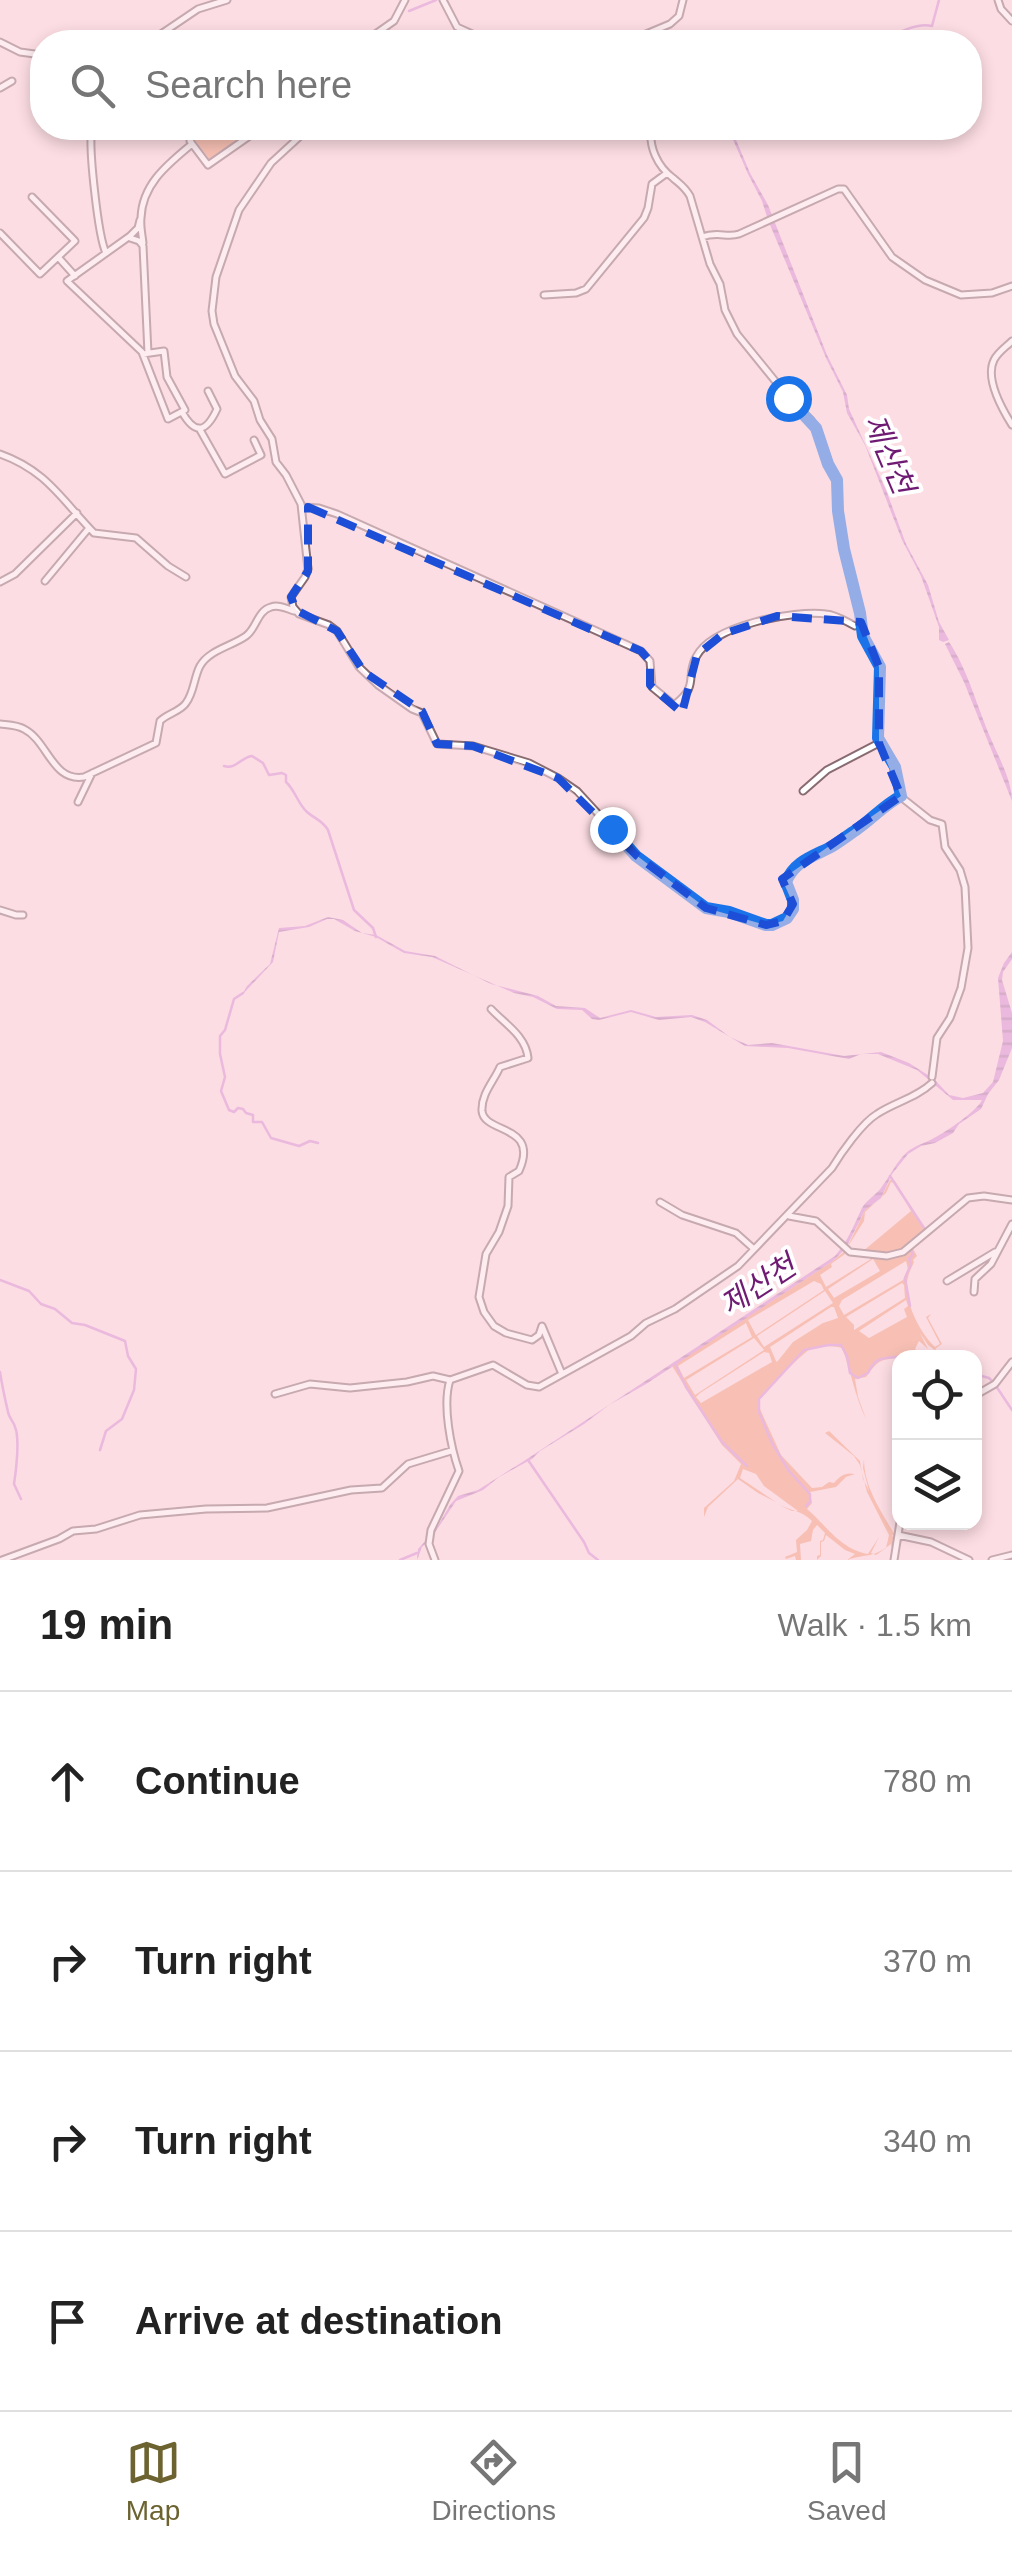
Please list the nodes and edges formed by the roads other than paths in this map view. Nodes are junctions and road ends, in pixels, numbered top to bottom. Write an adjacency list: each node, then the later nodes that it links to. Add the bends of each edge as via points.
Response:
1 (226, 0): 7 (street)
2 (405, 0): 8 (street)
3 (443, 0): 9 (street)
4 (683, 0): 10 (street, via 673,21)
5 (998, 0): 6 (street)
6 (1012, 22)
7 (167, 30)
8 (381, 30)
9 (464, 30)
10 (653, 30)
11 (0, 42): 12 (street)
12 (30, 53)
13 (12, 81): 14 (street)
14 (0, 88)
15 (90, 140): 26 (street)
16 (192, 140): 20 (street)
17 (244, 140): 20 (street, via 208,165)
18 (296, 140): 43 (street, via 242,205 212,312 235,376 254,401 276,462)
19 (652, 140): 21 (street)
20 (192, 144): 23 (street, via 154,180)
21 (667, 172): 25 (street, via 688,192); 34 (street, via 652,184 644,218 586,289)
22 (32, 196): 31 (street, via 75,242)
23 (140, 220): 27 (street); 28 (street)
24 (0, 232): 31 (street, via 40,274)
25 (702, 236): 33 (street, via 734,235 844,188 892,257 925,280 961,295); 50 (street, via 737,334 819,434 837,480)
26 (102, 238): 29 (street); 30 (street)
27 (127, 238): 28 (street); 29 (street)
28 (143, 246): 36 (street)
29 (114, 248): 30 (street)
30 (106, 253): 32 (street)
31 (58, 258): 32 (street)
32 (75, 276): 36 (street, via 68,281)
33 (1012, 286)
34 (544, 295)
35 (1012, 341): 39 (street, via 992,364)
36 (146, 354): 38 (street, via 168,419); 38 (street, via 164,351)
37 (208, 391): 40 (street, via 216,409)
38 (182, 412): 40 (street)
39 (1012, 425)
40 (199, 428): 41 (street, via 226,474 261,454)
41 (254, 440)
42 (0, 454): 44 (street, via 33,468)
43 (302, 507): 49 (street, via 308,569 291,596); 50 (street, via 337,514 641,651 650,661 652,686 674,705 690,687 697,655 723,634 773,617 828,614 854,626)
44 (76, 513): 45 (street); 47 (street)
45 (89, 528): 46 (street, via 140,540); 48 (street)
46 (186, 577)
47 (0, 582)
48 (46, 582)
49 (297, 612): 53 (street, via 266,610 246,637 202,663 186,704 160,721 156,742); 55 (street, via 334,628 364,672 422,712 438,744 529,763 565,782 636,856 706,908 766,925 783,920 793,909 786,882 792,870)
50 (861, 622): 52 (street, via 880,667)
51 (0, 724): 53 (street, via 27,730 64,775)
52 (880, 743): 54 (street, via 826,770); 55 (street, via 895,767)
53 (92, 772): 56 (street)
54 (804, 792)
55 (901, 796): 62 (street, via 942,824 944,847 960,870 968,948 962,983 937,1038 932,1080 918,1095 868,1121)
56 (78, 802)
57 (0, 910): 58 (street)
58 (22, 915)
59 (491, 1009): 69 (street, via 519,1035 528,1058 500,1067 484,1101 485,1119 511,1133 524,1152 509,1177 508,1206 486,1254 479,1297 488,1320 503,1332 532,1340 542,1326)
60 (1012, 1200): 62 (street, via 968,1198 903,1252 887,1256 850,1252 816,1221)
61 (660, 1202): 64 (street, via 736,1232)
62 (788, 1216): 64 (street)
63 (1012, 1224): 65 (street)
64 (754, 1249): 69 (street, via 675,1309)
65 (998, 1251): 66 (street); 67 (street, via 975,1279)
66 (946, 1282)
67 (974, 1292)
68 (1012, 1362): 71 (street)
69 (562, 1374): 70 (street, via 533,1387 493,1364)
70 (450, 1380): 72 (street, via 434,1376 350,1388 310,1384); 73 (street)
71 (982, 1391)
72 (275, 1394)
73 (452, 1451): 77 (street, via 408,1464 382,1488 261,1509 140,1515 73,1531); 78 (street, via 459,1474 431,1530)
74 (899, 1530): 75 (street)
75 (898, 1535): 79 (street); 80 (street)
76 (1012, 1555): 81 (street)
77 (2, 1560)
78 (435, 1560)
79 (894, 1560)
80 (970, 1560)
81 (992, 1560)

